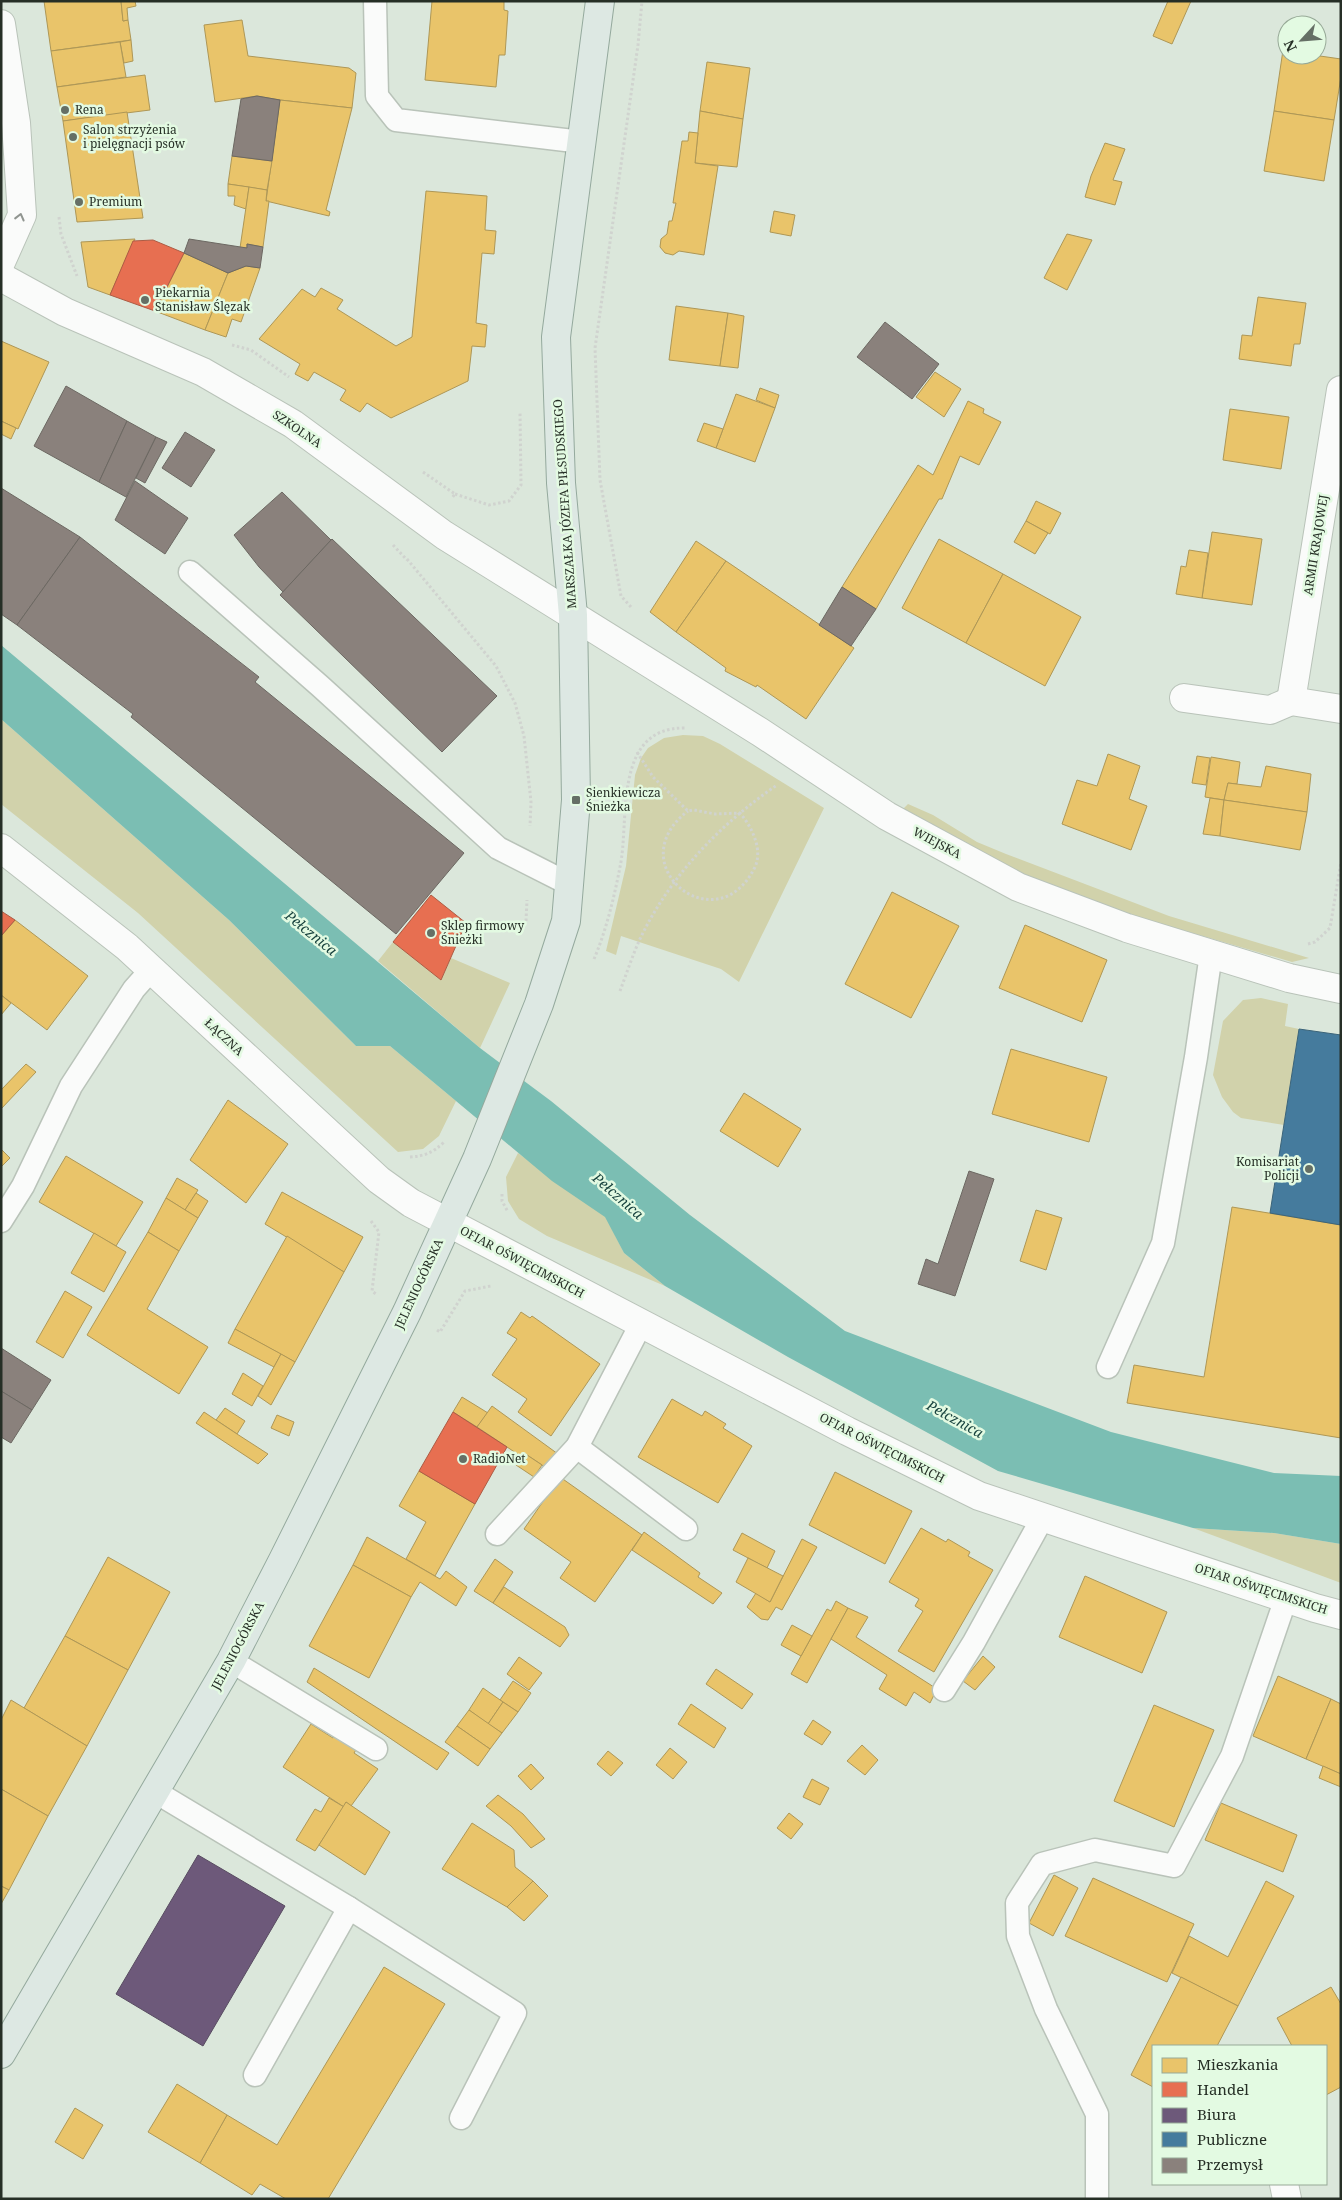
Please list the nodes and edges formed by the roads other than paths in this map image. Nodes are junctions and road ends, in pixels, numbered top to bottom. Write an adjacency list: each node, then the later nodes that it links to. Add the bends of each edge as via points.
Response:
1 (375, 1): 4 (lane, via 377,96 396,120)
2 (600, 1): 4 (main road, MARSZAŁKA JÓZEFA PIŁSUDSKIEGO)
3 (1, 24): 5 (street, one-way to 3, via 22,215 16,123)
4 (582, 142): 9 (main road, MARSZAŁKA JÓZEFA PIŁSUDSKIEGO, via 556,337 561,483)
5 (1, 262)
6 (1, 277): 9 (street, SZKOLNA, via 65,312 203,372 294,424 444,535)
7 (1341, 390): 11 (street, ARMII KRAJOWEJ)
8 (190, 572): 14 (lane, via 498,848)
9 (573, 615): 14 (main road, MARSZAŁKA JÓZEFA PIŁSUDSKIEGO, via 576,800); 15 (street, WIEJSKA, via 887,816 1018,887 1127,928)
10 (1184, 698): 11 (street, via 1270,710)
11 (1291, 700): 12 (street)
12 (1341, 709)
13 (1, 848): 16 (street, ŁĄCZNA)
14 (569, 884): 18 (main road, MARSZAŁKA JÓZEFA PIŁSUDSKIEGO, via 563,936 540,1004)
15 (1211, 954): 17 (street, WIEJSKA, via 1289,978); 22 (lane, via 1163,1243)
16 (151, 970): 19 (lane, via 134,989 71,1086 23,1186); 20 (street, ŁĄCZNA, via 379,1180 411,1203)
17 (1340, 982)
18 (477, 1159): 20 (main road, JELENIOGÓRSKA)
19 (1, 1220)
20 (448, 1223): 21 (street, OFIAR OŚWIĘCIMSKICH); 29 (main road, JELENIOGÓRSKA, via 391,1344)
21 (642, 1324): 23 (lane); 24 (street, OFIAR OŚWIĘCIMSKICH, via 979,1496)
22 (1108, 1367)
23 (577, 1447): 25 (lane); 26 (lane)
24 (1043, 1517): 27 (street, OFIAR OŚWIĘCIMSKICH); 30 (lane)
25 (686, 1529)
26 (497, 1534)
27 (1286, 1598): 28 (street, OFIAR OŚWIĘCIMSKICH); 37 (lane, via 1232,1756 1174,1866 1095,1850 1042,1864 1017,1903 1021,1945 1046,2009 1097,2114)
28 (1341, 1615)
29 (231, 1661): 31 (lane); 32 (main road, JELENIOGÓRSKA)
30 (944, 1690)
31 (376, 1748)
32 (154, 1791): 33 (lane); 34 (main road, JELENIOGÓRSKA)
33 (349, 1908): 35 (lane); 36 (lane, via 515,2013)
34 (1, 2054)
35 (255, 2075)
36 (461, 2118)
37 (1097, 2199)

